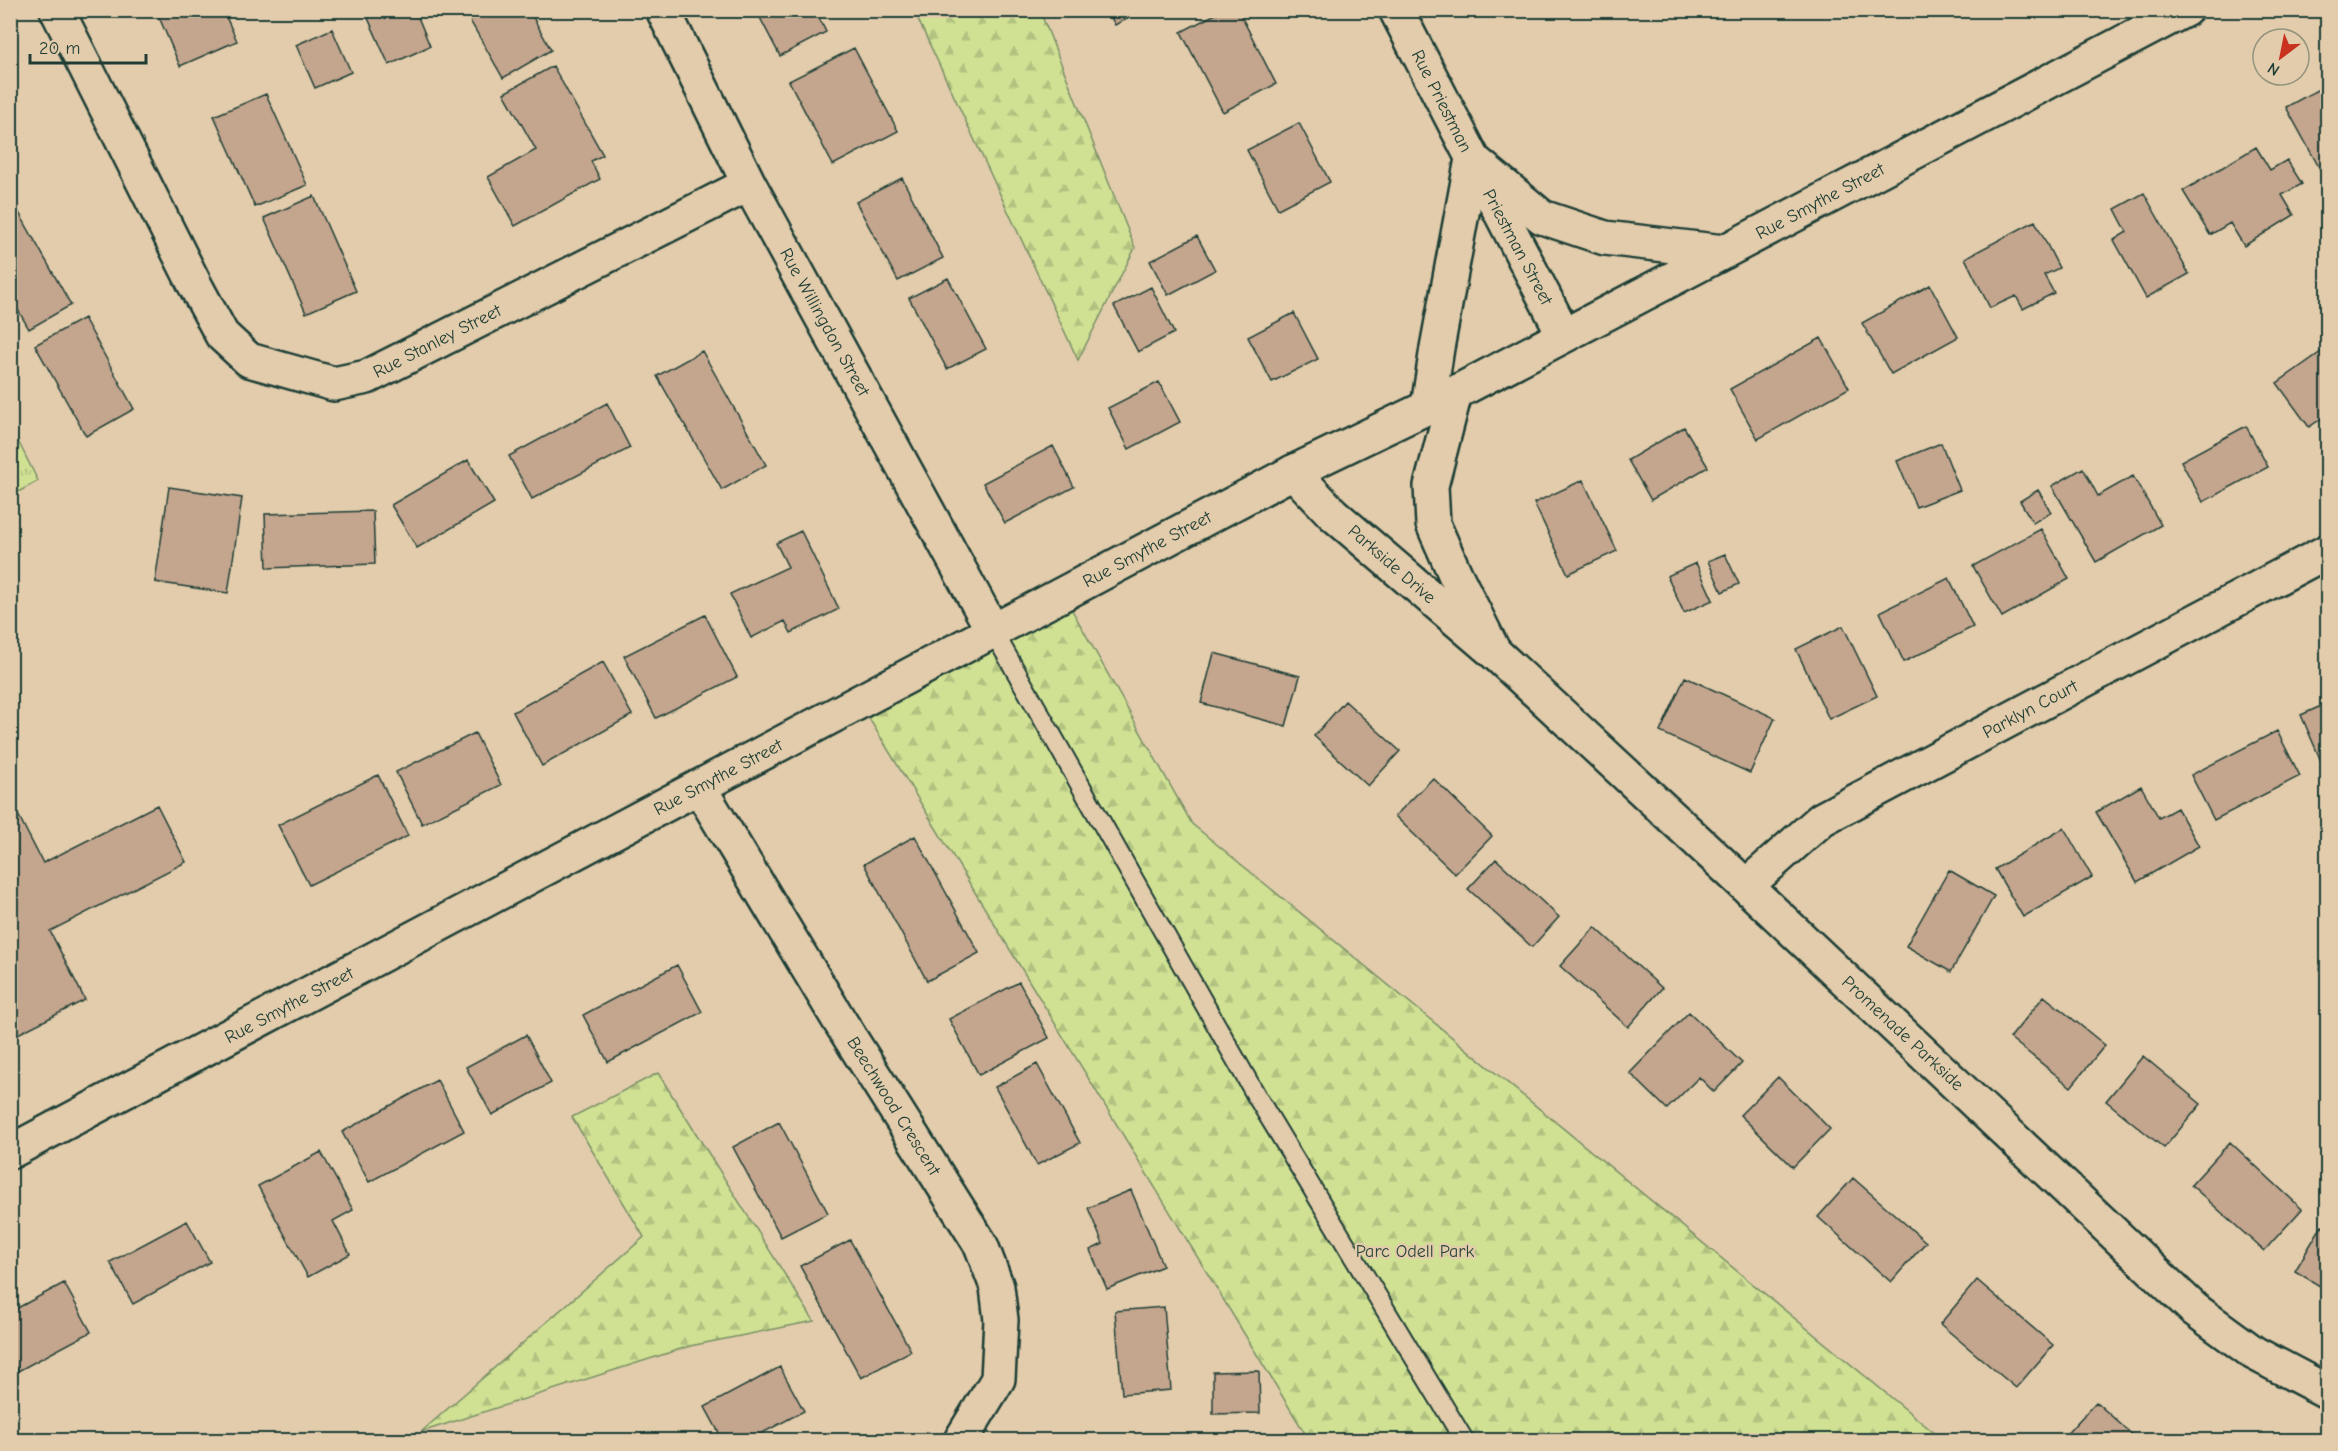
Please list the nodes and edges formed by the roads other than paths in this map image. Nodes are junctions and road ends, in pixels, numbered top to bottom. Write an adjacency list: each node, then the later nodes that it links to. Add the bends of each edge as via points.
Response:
1 (57, 10): 6 (street, Rue Stanley Street, via 222,335 249,360 334,384 367,377)
2 (663, 10): 6 (street, Rue Willingdon Street)
3 (1396, 10): 5 (street, Rue Priestman)
4 (2185, 10): 7 (street, Rue Smythe Street)
5 (1472, 159): 7 (street, via 1542,217 1605,238); 8 (street, Priestman Street); 9 (street, via 1437,348)
6 (749, 184): 12 (street, Rue Willingdon Street)
7 (1724, 252): 8 (street, Rue Smythe Street)
8 (1564, 335): 9 (street, Rue Smythe Street)
9 (1442, 400): 10 (street, Rue Smythe Street); 13 (street, via 1431,486 1433,524)
10 (1293, 472): 12 (street, Rue Smythe Street); 13 (street, Parkside Drive, via 1333,514)
11 (2328, 551): 15 (street, Parklyn Court, via 1822,819)
12 (993, 631): 14 (street, Rue Smythe Street); 19 (lane, via 1257,1097)
13 (1494, 652): 15 (street, Promenade Parkside)
14 (699, 787): 16 (street, Rue Smythe Street); 18 (street, Beechwood Crescent, via 981,1245 997,1287 998,1379)
15 (1746, 886): 17 (street, Promenade Parkside, via 2194,1309 2254,1353)
16 (10, 1152)
17 (2328, 1392)
18 (961, 1440)
19 (1464, 1440)

